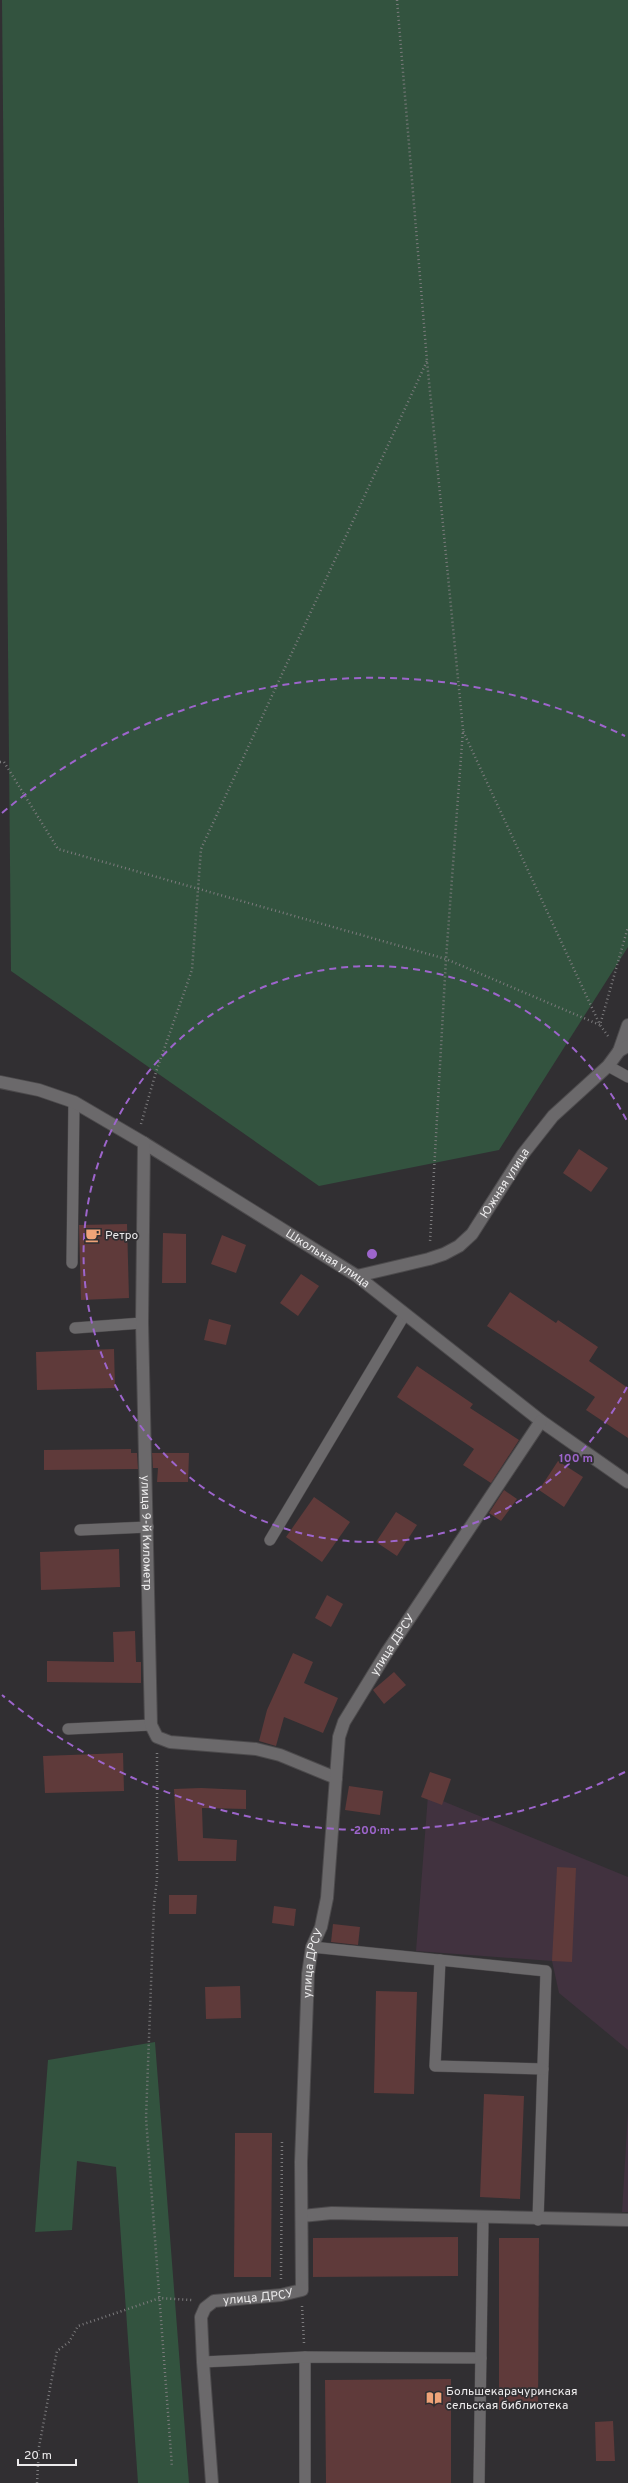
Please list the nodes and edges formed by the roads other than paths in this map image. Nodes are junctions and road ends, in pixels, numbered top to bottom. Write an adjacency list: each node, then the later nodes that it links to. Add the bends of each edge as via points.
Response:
1 (628, 1025): 2 (street, Южная улица)
2 (624, 1048): 3 (street, Южная улица)
3 (608, 1066): 4 (lane); 9 (street, Южная улица, via 553,1116 523,1154 472,1234 459,1246 429,1259)
4 (628, 1077)
5 (0, 1082): 6 (street, Школьная улица, via 39,1090)
6 (74, 1102): 7 (street, Школьная улица); 8 (lane)
7 (141, 1141): 9 (street, Школьная улица); 11 (street, улица 9-й Километр)
8 (72, 1263)
9 (357, 1276): 10 (street, Школьная улица)
10 (405, 1314): 13 (street, Школьная улица); 17 (lane)
11 (142, 1323): 12 (lane); 15 (street, улица 9-й Километр)
12 (74, 1328)
13 (541, 1422): 14 (street, Школьная улица); 20 (street, улица ДРСУ, via 387,1652 344,1722)
14 (628, 1482)
15 (148, 1527): 16 (lane); 18 (street, улица 9-й Километр)
16 (80, 1530)
17 (270, 1540)
18 (151, 1724): 19 (lane); 20 (street, улица 9-й Километр, via 157,1737 170,1742 256,1749 280,1755)
19 (68, 1729)
20 (336, 1778): 21 (street, улица ДРСУ, via 326,1898 320,1927)
21 (312, 1947): 22 (lane); 24 (street, улица ДРСУ, via 308,1974 301,2162)
22 (440, 1960): 23 (lane, via 546,1971); 23 (lane, via 435,2066)
23 (543, 2069): 26 (lane)
24 (302, 2216): 25 (street, via 332,2213); 30 (street, улица ДРСУ, via 302,2290 281,2295 214,2301 205,2308 202,2317)
25 (483, 2218): 26 (street); 29 (lane)
26 (538, 2220): 27 (street)
27 (628, 2220)
28 (305, 2357): 29 (lane); 30 (lane); 32 (lane)
29 (481, 2358): 33 (lane)
30 (203, 2362): 31 (street, улица ДРСУ)
31 (212, 2483)
32 (305, 2483)
33 (479, 2483)

